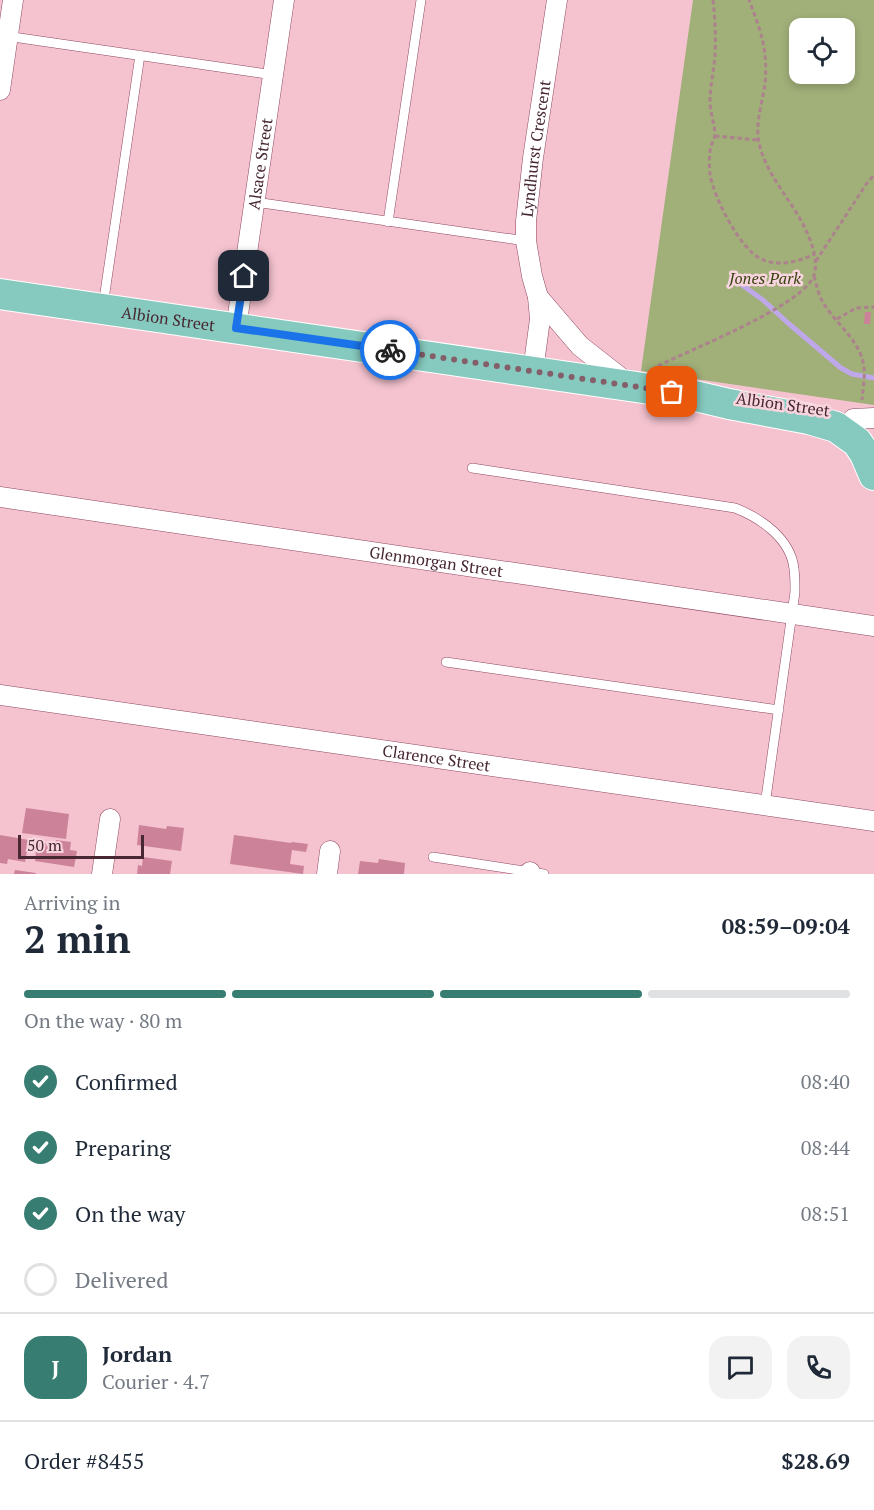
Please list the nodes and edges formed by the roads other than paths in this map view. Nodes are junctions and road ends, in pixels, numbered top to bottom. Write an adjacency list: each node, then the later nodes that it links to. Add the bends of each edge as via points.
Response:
1 (13, 0): 5 (street)
2 (284, 0): 7 (street, Alsace Street)
3 (421, 0): 10 (lane)
4 (557, 0): 11 (street, Lyndhurst Crescent, via 527,204)
5 (4, 35): 6 (lane); 8 (street)
6 (140, 55): 7 (lane); 14 (lane)
7 (274, 75): 9 (street, Alsace Street)
8 (0, 90)
9 (255, 202): 10 (lane); 15 (street, Alsace Street)
10 (388, 222): 11 (lane)
11 (526, 241): 13 (street, Lyndhurst Crescent)
12 (0, 294): 14 (main road, Albion Street)
13 (538, 297): 16 (street, Lyndhurst Crescent, via 540,319); 17 (street, Lyndhurst Crescent, via 594,358)
14 (103, 309): 15 (main road, Albion Street)
15 (236, 328): 16 (main road, Albion Street)
16 (533, 372): 17 (main road, Albion Street)
17 (642, 378): 18 (main road, Albion Street)
18 (691, 395): 19 (main road, Albion Street, via 741,397); 20 (main road, Albion Street, via 823,422 847,434)
19 (863, 418): 20 (main road)
20 (872, 455)
21 (472, 468): 23 (lane, via 746,512 759,519 788,549 794,567)
22 (0, 497): 23 (street, Glenmorgan Street)
23 (792, 614): 24 (street, Glenmorgan Street); 27 (lane)
24 (874, 626)
25 (446, 662): 27 (lane)
26 (0, 695): 28 (street, Clarence Street)
27 (779, 710): 28 (lane)
28 (765, 805): 30 (street, Clarence Street)
29 (110, 819): 34 (street)
30 (874, 821)
31 (330, 850): 35 (street)
32 (433, 857): 33 (lane)
33 (535, 873)
34 (102, 874)
35 (327, 874)

